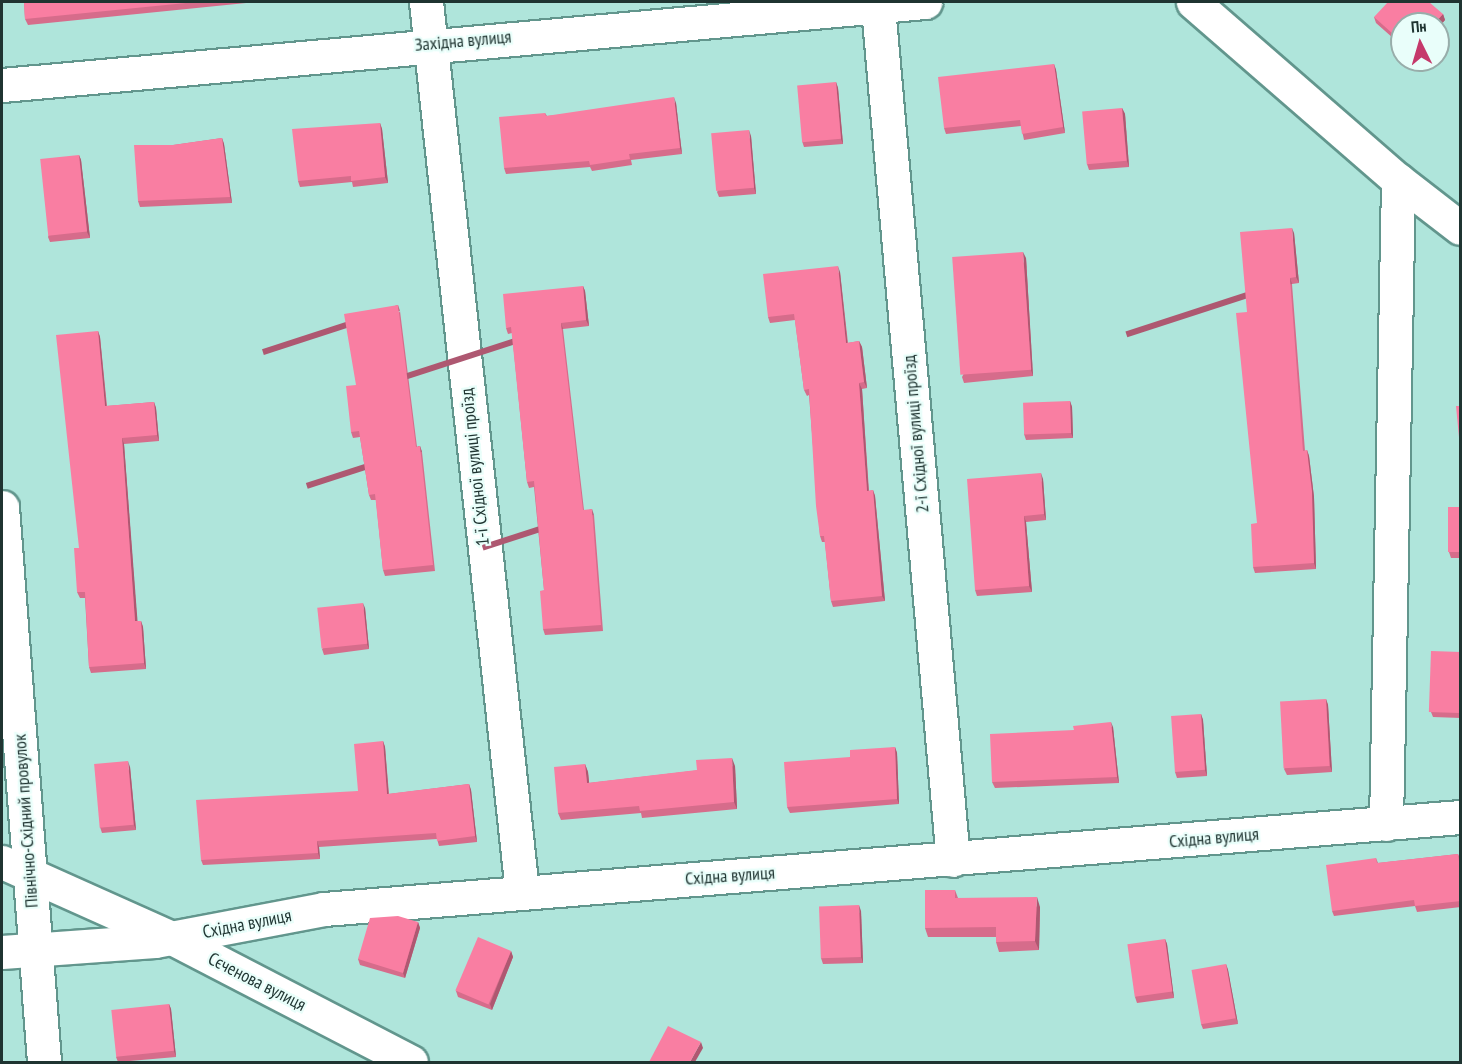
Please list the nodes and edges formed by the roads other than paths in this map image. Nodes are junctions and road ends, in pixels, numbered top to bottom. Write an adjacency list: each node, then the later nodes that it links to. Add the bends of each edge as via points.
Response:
1 (426, 2): 5 (street, 1-ї Східної вулиці проїзд)
2 (924, 2): 4 (street, Західна вулиця)
3 (1193, 2): 7 (street)
4 (878, 7): 5 (street, Західна вулиця); 12 (street, 2-ї Східної вулиці проїзд)
5 (428, 44): 6 (street, Західна вулиця); 15 (street, 1-ї Східної вулиці проїзд)
6 (2, 85)
7 (1398, 180): 8 (street); 11 (street)
8 (1461, 228)
9 (2, 507): 14 (street, Північно-Східний провулок)
10 (1461, 817): 11 (street, Східна вулиця)
11 (1386, 824): 12 (street, Східна вулиця)
12 (953, 860): 15 (street, Східна вулиця)
13 (2, 862): 14 (street, Сєченова вулиця)
14 (30, 878): 16 (street, Сєченова вулиця); 17 (street, Північно-Східний провулок)
15 (522, 891): 16 (street, Східна вулиця, via 324,909)
16 (172, 938): 17 (street, Східна вулиця); 20 (street, Сєченова вулиця)
17 (36, 950): 18 (street, Східна вулиця); 19 (street, Північно-Східний провулок)
18 (2, 952)
19 (44, 1062)
20 (411, 1062)

